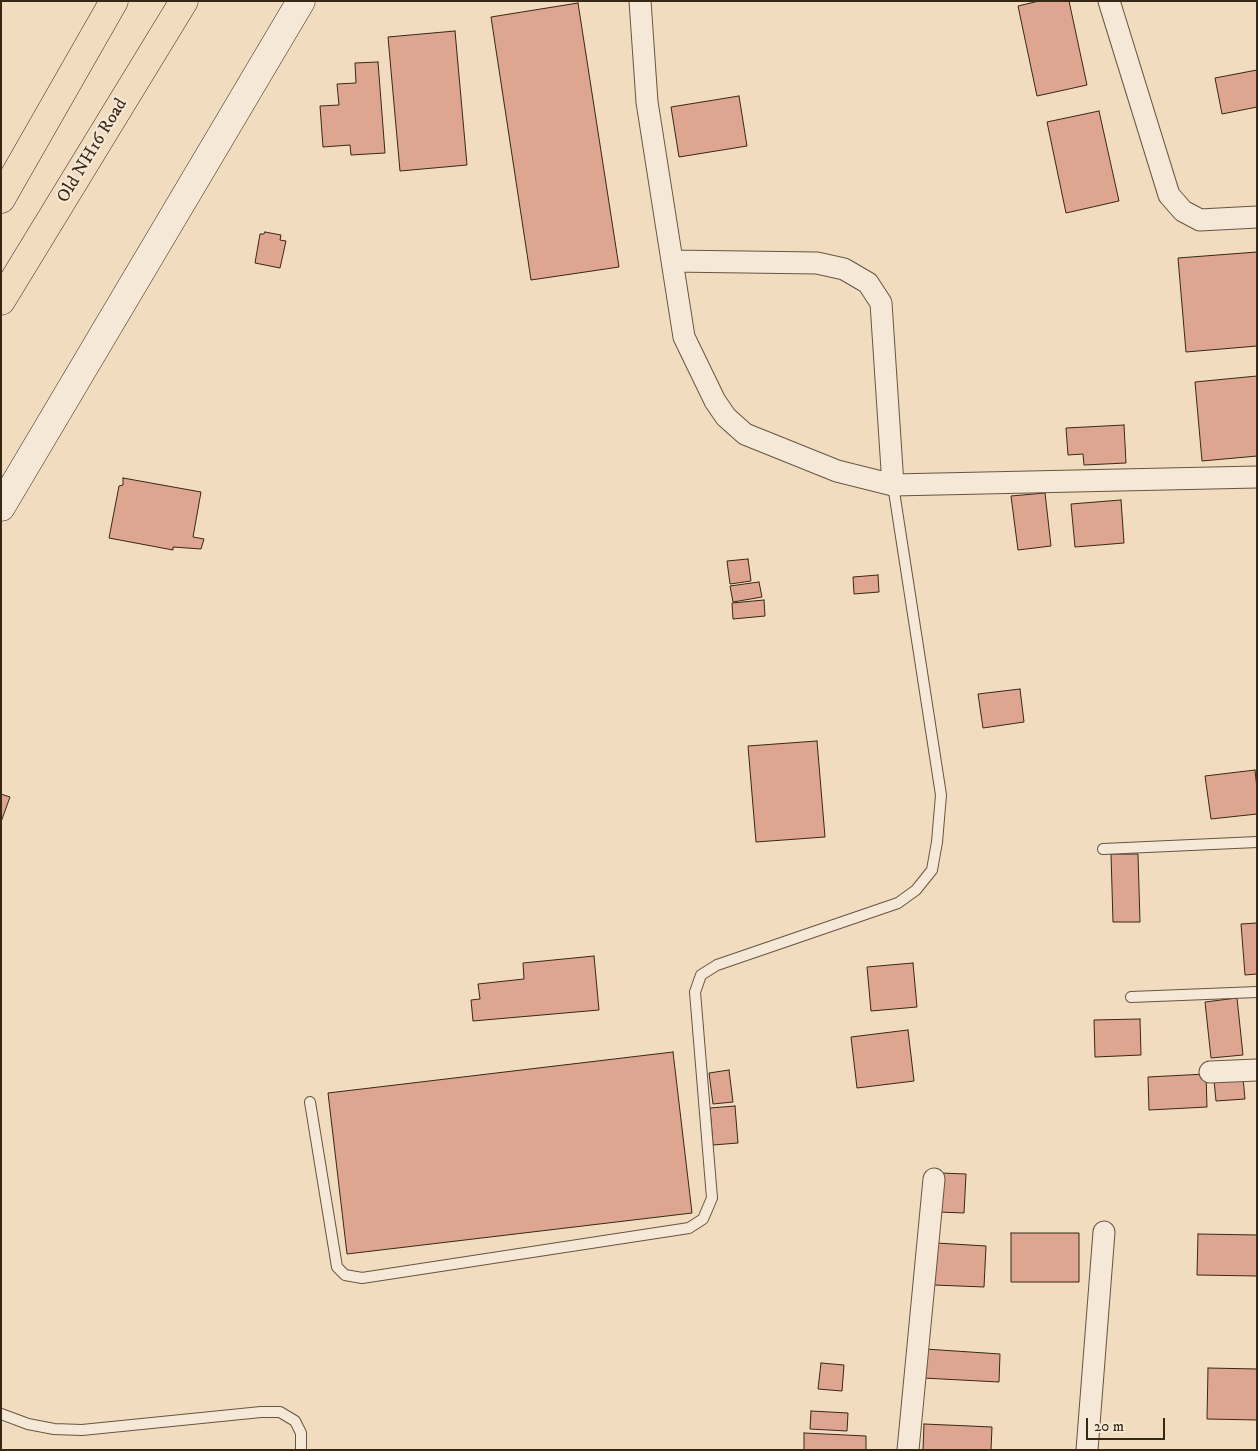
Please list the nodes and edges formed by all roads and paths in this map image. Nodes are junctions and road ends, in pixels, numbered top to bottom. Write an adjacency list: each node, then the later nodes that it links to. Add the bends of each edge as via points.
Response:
1 (114, 1): 6 (main road)
2 (184, 1): 9 (main road, Old NH16 Road)
3 (301, 1): 12 (street)
4 (640, 1): 8 (street, via 647,102)
5 (1109, 1): 7 (street, via 1169,195 1183,211 1200,220)
6 (1, 199)
7 (1257, 217)
8 (672, 261): 11 (street, via 684,337 726,417 745,434 837,471); 11 (street, via 818,263 844,269 868,283 881,303)
9 (1, 302)
10 (1257, 477): 11 (street)
11 (893, 485): 19 (lane, via 941,795 932,870 916,890 898,903 716,964 701,975 695,992 712,1198 703,1219 679,1230 362,1278 345,1275 337,1267)
12 (1, 507)
13 (1257, 842): 14 (lane)
14 (1103, 849)
15 (1257, 992): 16 (lane)
16 (1131, 997)
17 (1257, 1070): 18 (street)
18 (1210, 1072)
19 (310, 1102)
20 (934, 1179): 24 (street)
21 (1104, 1232): 25 (street)
22 (1, 1414): 23 (lane, via 28,1424 82,1430 280,1412 295,1421 301,1432)
23 (301, 1450)
24 (908, 1450)
25 (1086, 1450)

